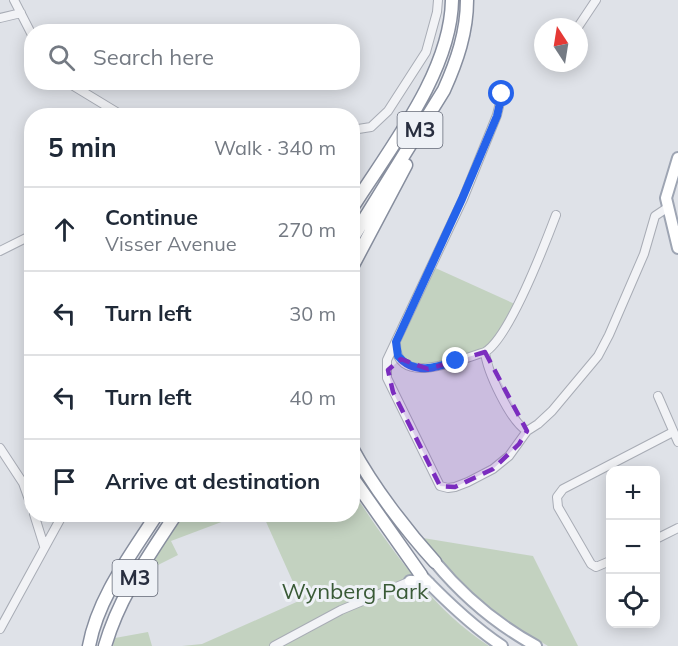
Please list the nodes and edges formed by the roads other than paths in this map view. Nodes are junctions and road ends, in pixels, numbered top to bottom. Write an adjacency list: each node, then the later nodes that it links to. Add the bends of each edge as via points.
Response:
1 (14, 0): 6 (street)
2 (438, 0): 14 (street, via 426,52 388,111 371,127)
3 (452, 0): 13 (highway, M3, via 448,38 440,60)
4 (467, 0): 15 (highway, M3, via 464,38 455,66)
5 (596, 0): 8 (street)
6 (21, 13): 7 (street); 9 (street)
7 (0, 18)
8 (584, 18)
9 (26, 24)
10 (80, 90): 12 (street)
11 (502, 94): 26 (street, via 497,116 462,199)
12 (110, 108)
13 (408, 120): 17 (highway); 18 (highway, M3)
14 (360, 128)
15 (421, 128): 21 (highway, M3); 25 (highway, via 402,175)
16 (678, 158): 19 (main road, via 669,184)
17 (360, 179)
18 (360, 195)
19 (667, 208): 23 (main road); 31 (street, via 655,216 644,254 598,356 552,411)
20 (556, 215): 27 (street, via 518,303 495,343)
21 (360, 226)
22 (24, 239): 24 (street)
23 (678, 248)
24 (0, 251)
25 (360, 252)
26 (396, 342): 28 (street); 29 (street, via 387,360)
27 (485, 352): 28 (street, via 428,369 412,367); 31 (street, via 511,413)
28 (401, 359): 29 (street, via 388,369)
29 (387, 378): 31 (street, via 436,481 444,488 455,488 493,469 509,456)
30 (658, 396): 32 (street)
31 (526, 431)
32 (673, 432): 33 (street); 47 (street, via 563,489 556,497 591,564 596,567)
33 (678, 442)
34 (0, 448): 36 (street)
35 (360, 461): 44 (highway)
36 (24, 486)
37 (360, 489): 49 (highway)
38 (37, 522): 45 (street)
39 (58, 522): 45 (street)
40 (152, 522): 51 (highway, M3, via 109,590)
41 (171, 522): 52 (highway, M3, via 122,600)
42 (678, 528): 43 (street)
43 (660, 537)
44 (416, 541): 46 (highway); 49 (highway, via 424,559)
45 (45, 546): 50 (street)
46 (435, 562): 48 (main road)
47 (606, 563)
48 (446, 575): 49 (main road); 55 (main road, via 494,621)
49 (420, 580): 53 (street, via 341,610); 54 (main road)
50 (0, 629)
51 (88, 646)
52 (105, 646)
53 (274, 646)
54 (502, 646)
55 (536, 646)

